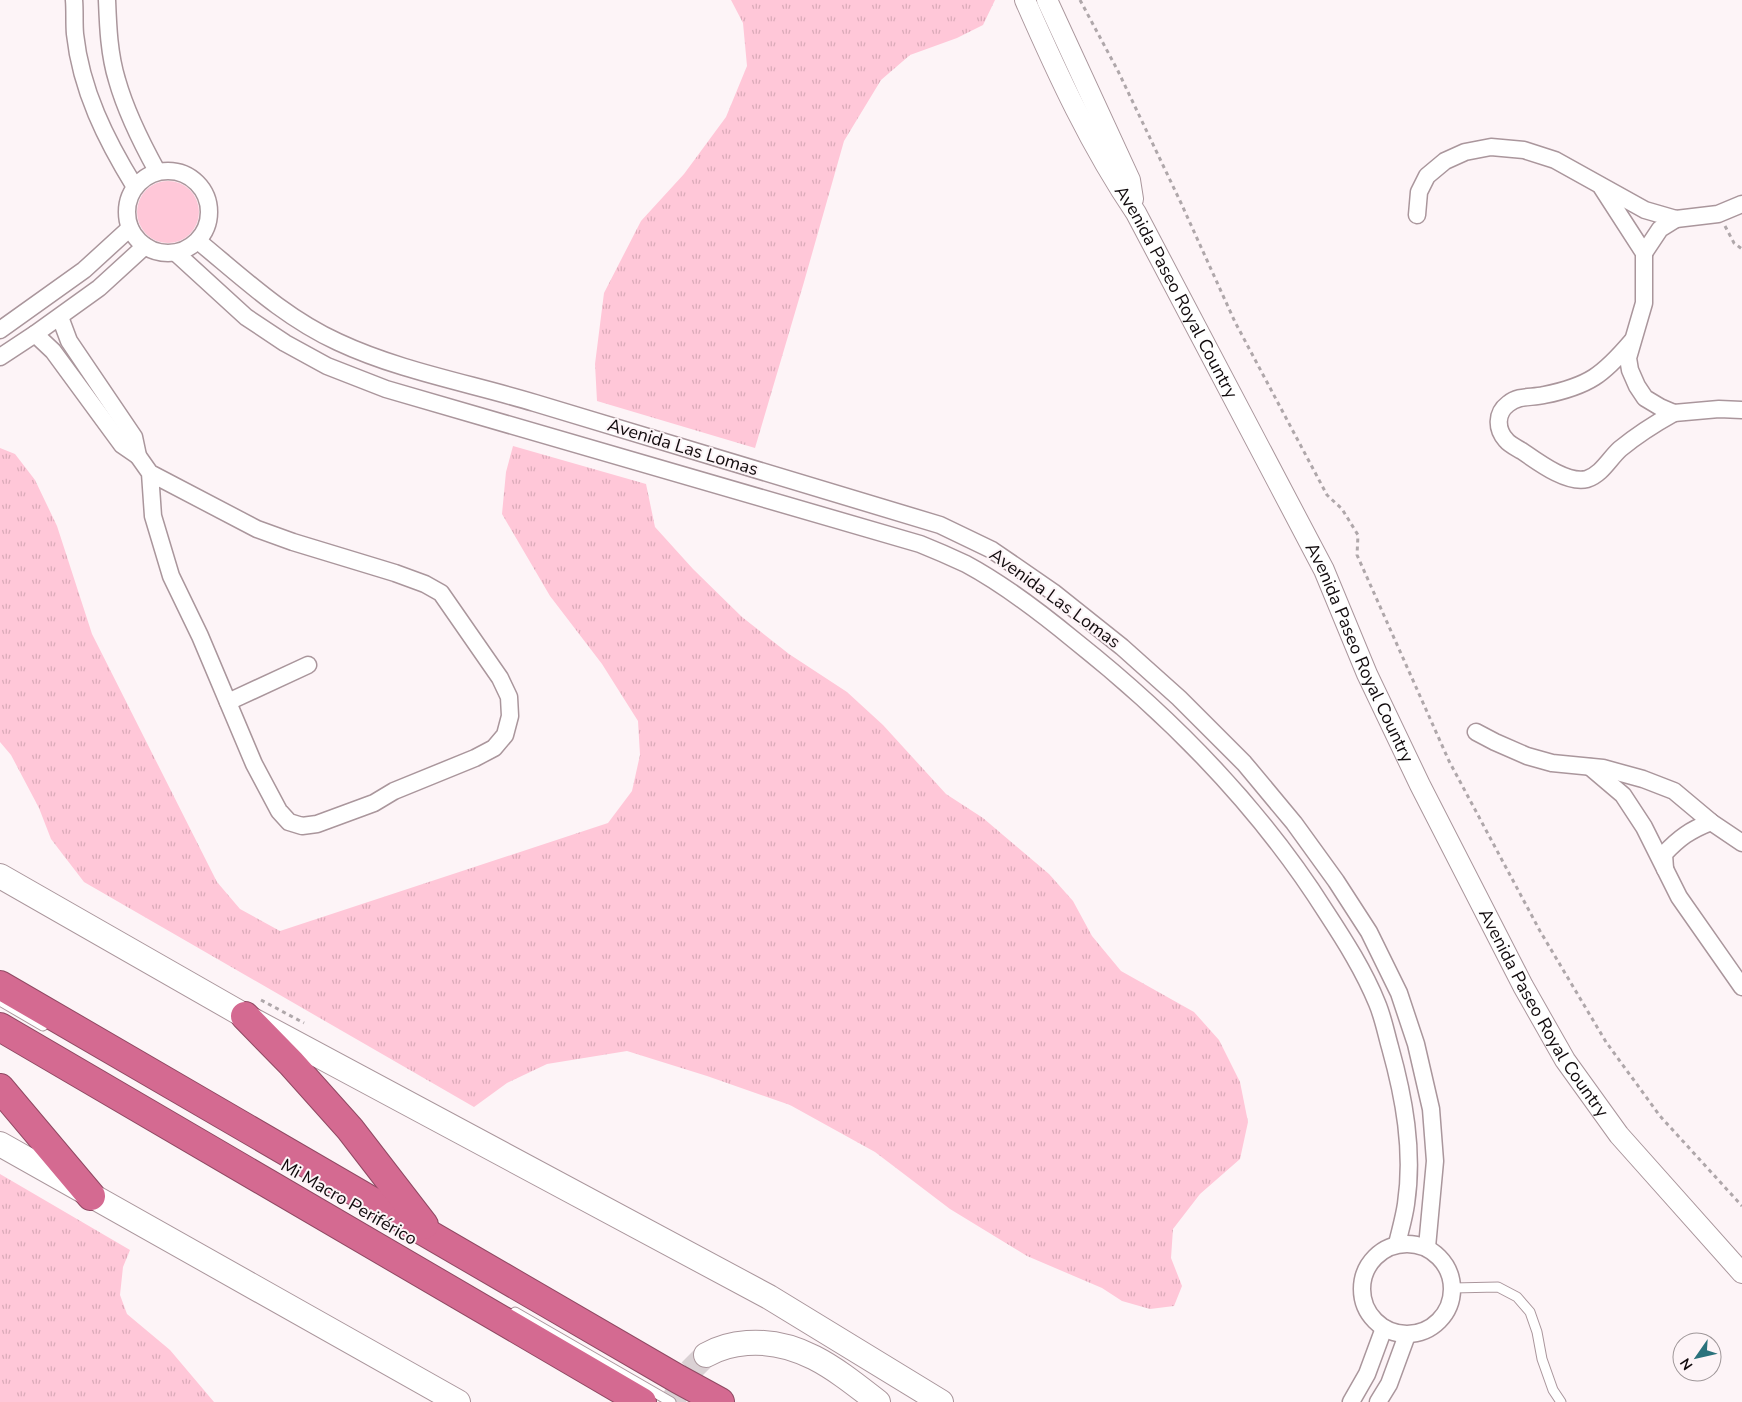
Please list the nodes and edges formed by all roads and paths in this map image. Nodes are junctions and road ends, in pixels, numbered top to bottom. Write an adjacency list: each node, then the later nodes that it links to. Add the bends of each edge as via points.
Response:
1 (74, 0): 8 (street, via 75,35 86,86 100,125)
2 (107, 0): 6 (street, via 108,31 116,79 129,116)
3 (1025, 0): 10 (street, Avenida Paseo Royal Country, via 1059,77 1120,190)
4 (1047, 0): 10 (street, via 1130,180)
5 (1080, 0): 48 (path, via 1131,98 1235,322 1327,495 1342,509 1358,534 1357,555 1449,762 1540,931 1606,1042 1660,1116)
6 (157, 171): 8 (street); 15 (street, via 184,173 204,190 210,217)
7 (1600, 186): 12 (street, via 1555,160 1524,150 1491,147 1465,152 1445,161 1427,176 1419,192); 13 (street, via 1645,210); 19 (street)
8 (135, 187): 14 (street, via 128,200)
9 (1742, 204): 11 (street)
10 (1136, 213): 52 (street, Avenida Paseo Royal Country, via 1324,570 1367,674 1420,785 1518,978 1564,1060 1619,1135)
11 (1718, 214): 13 (street); 17 (path, via 1734,243)
12 (1417, 215)
13 (1676, 219): 19 (street, via 1660,229)
14 (130, 228): 16 (street); 21 (street, via 84,270)
15 (198, 241): 18 (street); 25 (street, Avenida Las Lomas, via 264,297 300,322 338,343)
16 (144, 246): 18 (street, via 154,251); 20 (street, via 99,288)
17 (1742, 249)
18 (176, 253): 26 (street, Avenida Las Lomas, via 246,317 285,343 327,366)
19 (1644, 253): 23 (street, via 1644,303)
20 (60, 317): 22 (street); 29 (street, via 69,341 134,437)
21 (0, 330)
22 (35, 334): 24 (street); 29 (street, via 53,351 122,445)
23 (1632, 342): 28 (street, via 1628,358 1637,386 1645,398); 28 (street, via 1611,366 1590,381 1568,390 1519,397 1508,404 1500,413 1498,423 1506,440 1550,470 1571,478 1585,479 1597,474 1636,437)
24 (0, 357)
25 (391, 363): 26 (street); 51 (street, Avenida Las Lomas, via 500,392 940,525 992,550 1122,646 1244,763 1294,823 1369,932 1399,993 1416,1044 1431,1109 1435,1161)
26 (386, 389): 50 (street, Avenida Las Lomas, via 920,544 966,565 1030,604 1098,659 1165,717 1226,780 1274,836 1349,947 1378,1004 1405,1112 1406,1204)
27 (1742, 410): 28 (street)
28 (1674, 413)
29 (138, 456): 30 (street)
30 (150, 473): 32 (street, via 153,516 172,576); 32 (street, via 257,529 395,573 441,593 500,678 509,697 510,716 505,735 494,748 365,807 302,826 289,822 278,811)
31 (308, 665): 32 (street)
32 (228, 702)
33 (1476, 732): 34 (street, via 1527,756 1552,763)
34 (1590, 767): 35 (street, via 1643,779 1674,791); 37 (street, via 1623,795)
35 (1711, 822): 36 (street); 37 (street, via 1676,841 1664,854)
36 (1742, 843)
37 (1665, 869): 40 (street, via 1679,897)
38 (0, 876): 42 (main road)
39 (0, 985): 49 (highway)
40 (1742, 987)
41 (0, 1001): 44 (lane)
42 (245, 1016): 49 (highway, via 350,1129); 63 (main road, via 769,1297)
43 (0, 1027): 59 (highway)
44 (53, 1031)
45 (0, 1088): 47 (highway)
46 (0, 1144): 47 (main road)
47 (91, 1196): 58 (main road)
48 (1742, 1206)
49 (433, 1236): 61 (highway)
50 (1397, 1244): 51 (street, via 1412,1243); 55 (street, via 1374,1258 1362,1281 1366,1308)
51 (1427, 1248): 53 (street, via 1446,1264)
52 (1742, 1273)
53 (1453, 1288): 56 (street, via 1445,1315 1434,1326); 66 (lane, via 1498,1287 1517,1297 1530,1312 1538,1332 1542,1359)
54 (507, 1307): 60 (lane)
55 (1384, 1328): 56 (street); 64 (street, via 1367,1374)
56 (1407, 1335): 65 (street, via 1389,1384)
57 (706, 1355): 62 (main road, via 732,1344 762,1342 785,1345 808,1354)
58 (458, 1402)
59 (642, 1402)
60 (670, 1402)
61 (720, 1402)
62 (878, 1402)
63 (941, 1402)
64 (1351, 1402)
65 (1378, 1402)
66 (1561, 1402)

